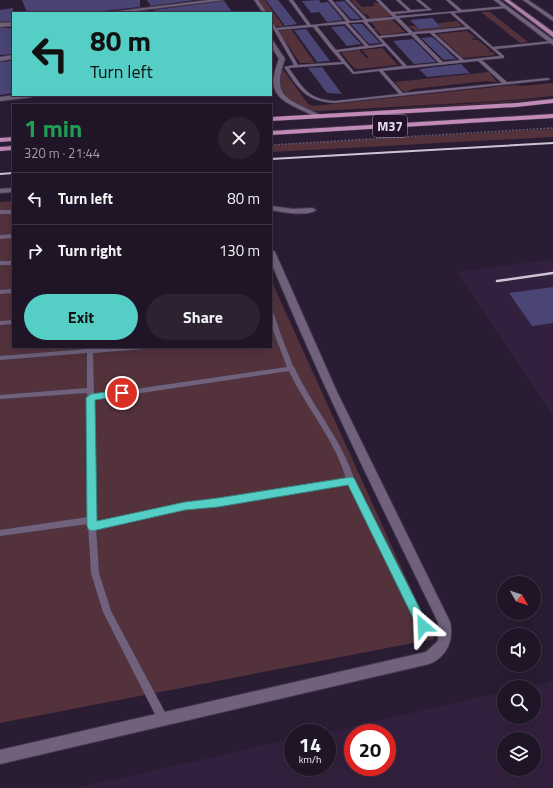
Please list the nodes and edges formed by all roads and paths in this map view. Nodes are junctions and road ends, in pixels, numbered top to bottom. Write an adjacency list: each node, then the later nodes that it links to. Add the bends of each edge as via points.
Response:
1 (222, 0): 17 (street)
2 (256, 0): 18 (lane)
3 (291, 0): 30 (lane)
4 (330, 0): 26 (lane)
5 (348, 0): 25 (lane)
6 (378, 0): 20 (lane)
7 (398, 0): 16 (lane)
8 (418, 0): 15 (lane)
9 (448, 0): 19 (lane)
10 (496, 0): 14 (street)
11 (506, 0): 35 (main road)
12 (514, 0): 32 (main road)
13 (526, 0): 24 (street)
14 (506, 8): 19 (lane); 37 (street)
15 (429, 10): 16 (lane); 22 (lane)
16 (410, 11): 20 (lane)
17 (115, 12)
18 (264, 12)
19 (462, 12): 21 (lane)
20 (392, 13): 23 (lane)
21 (452, 13): 22 (lane); 31 (lane)
22 (435, 14): 23 (lane)
23 (397, 18): 25 (lane); 34 (lane)
24 (553, 20)
25 (366, 21): 26 (lane); 36 (lane)
26 (348, 22): 30 (lane); 40 (lane)
27 (12, 24): 28 (street)
28 (0, 25)
29 (273, 26): 30 (lane); 51 (lane)
30 (312, 26): 42 (lane)
31 (470, 28): 33 (lane); 41 (lane)
32 (553, 28)
33 (431, 32): 34 (lane); 46 (lane)
34 (412, 34): 36 (lane); 48 (lane)
35 (553, 35)
36 (378, 37): 39 (lane)
37 (552, 42): 41 (lane)
38 (272, 44): 50 (street, via 282,59)
39 (386, 45): 40 (lane); 53 (lane)
40 (368, 47): 42 (lane)
41 (492, 48): 45 (lane, via 503,57)
42 (334, 51): 47 (lane)
43 (12, 57): 44 (street)
44 (0, 59)
45 (478, 60): 46 (lane); 56 (lane)
46 (463, 61): 48 (lane)
47 (345, 63): 51 (lane); 54 (lane, via 353,73)
48 (442, 63): 53 (lane)
49 (272, 65): 50 (street)
50 (279, 66): 52 (street); 62 (street, via 275,75 275,85 282,97)
51 (297, 66): 52 (lane)
52 (286, 67): 57 (lane, via 307,95 318,101 334,102)
53 (406, 67): 54 (lane)
54 (380, 70): 57 (lane)
55 (548, 79): 56 (lane)
56 (505, 83): 57 (lane)
57 (401, 94)
58 (24, 96): 59 (street)
59 (0, 99)
60 (553, 101): 62 (highway)
61 (553, 109): 66 (highway, M37)
62 (318, 116): 64 (highway)
63 (553, 116): 68 (highway, M37)
64 (272, 118)
65 (553, 124): 71 (highway)
66 (272, 125)
67 (553, 128): 72 (path)
68 (272, 133)
69 (12, 139): 70 (highway)
70 (0, 140)
71 (272, 140)
72 (272, 145)
73 (12, 148): 74 (highway)
74 (0, 149)
75 (12, 190): 76 (street)
76 (0, 191)
77 (272, 208): 78 (street)
78 (312, 210)
79 (0, 212): 80 (lane)
80 (12, 212)
81 (12, 236): 82 (lane)
82 (0, 237)
83 (272, 254): 101 (street, via 296,313 444,622 445,642 440,650 429,658)
84 (12, 262): 85 (lane)
85 (0, 263)
86 (12, 291): 87 (lane)
87 (0, 292)
88 (12, 322): 89 (lane)
89 (0, 323)
90 (273, 333): 94 (lane)
91 (116, 348): 92 (lane)
92 (90, 349): 93 (lane); 95 (lane)
93 (0, 358)
94 (292, 368): 95 (lane); 97 (lane, via 306,397 347,465)
95 (91, 394): 96 (lane); 98 (lane)
96 (0, 396)
97 (351, 480): 98 (lane); 100 (lane)
98 (92, 523): 99 (lane); 101 (lane, via 95,572 107,612)
99 (0, 533)
100 (423, 626)
101 (163, 719): 102 (street)
102 (0, 757)

